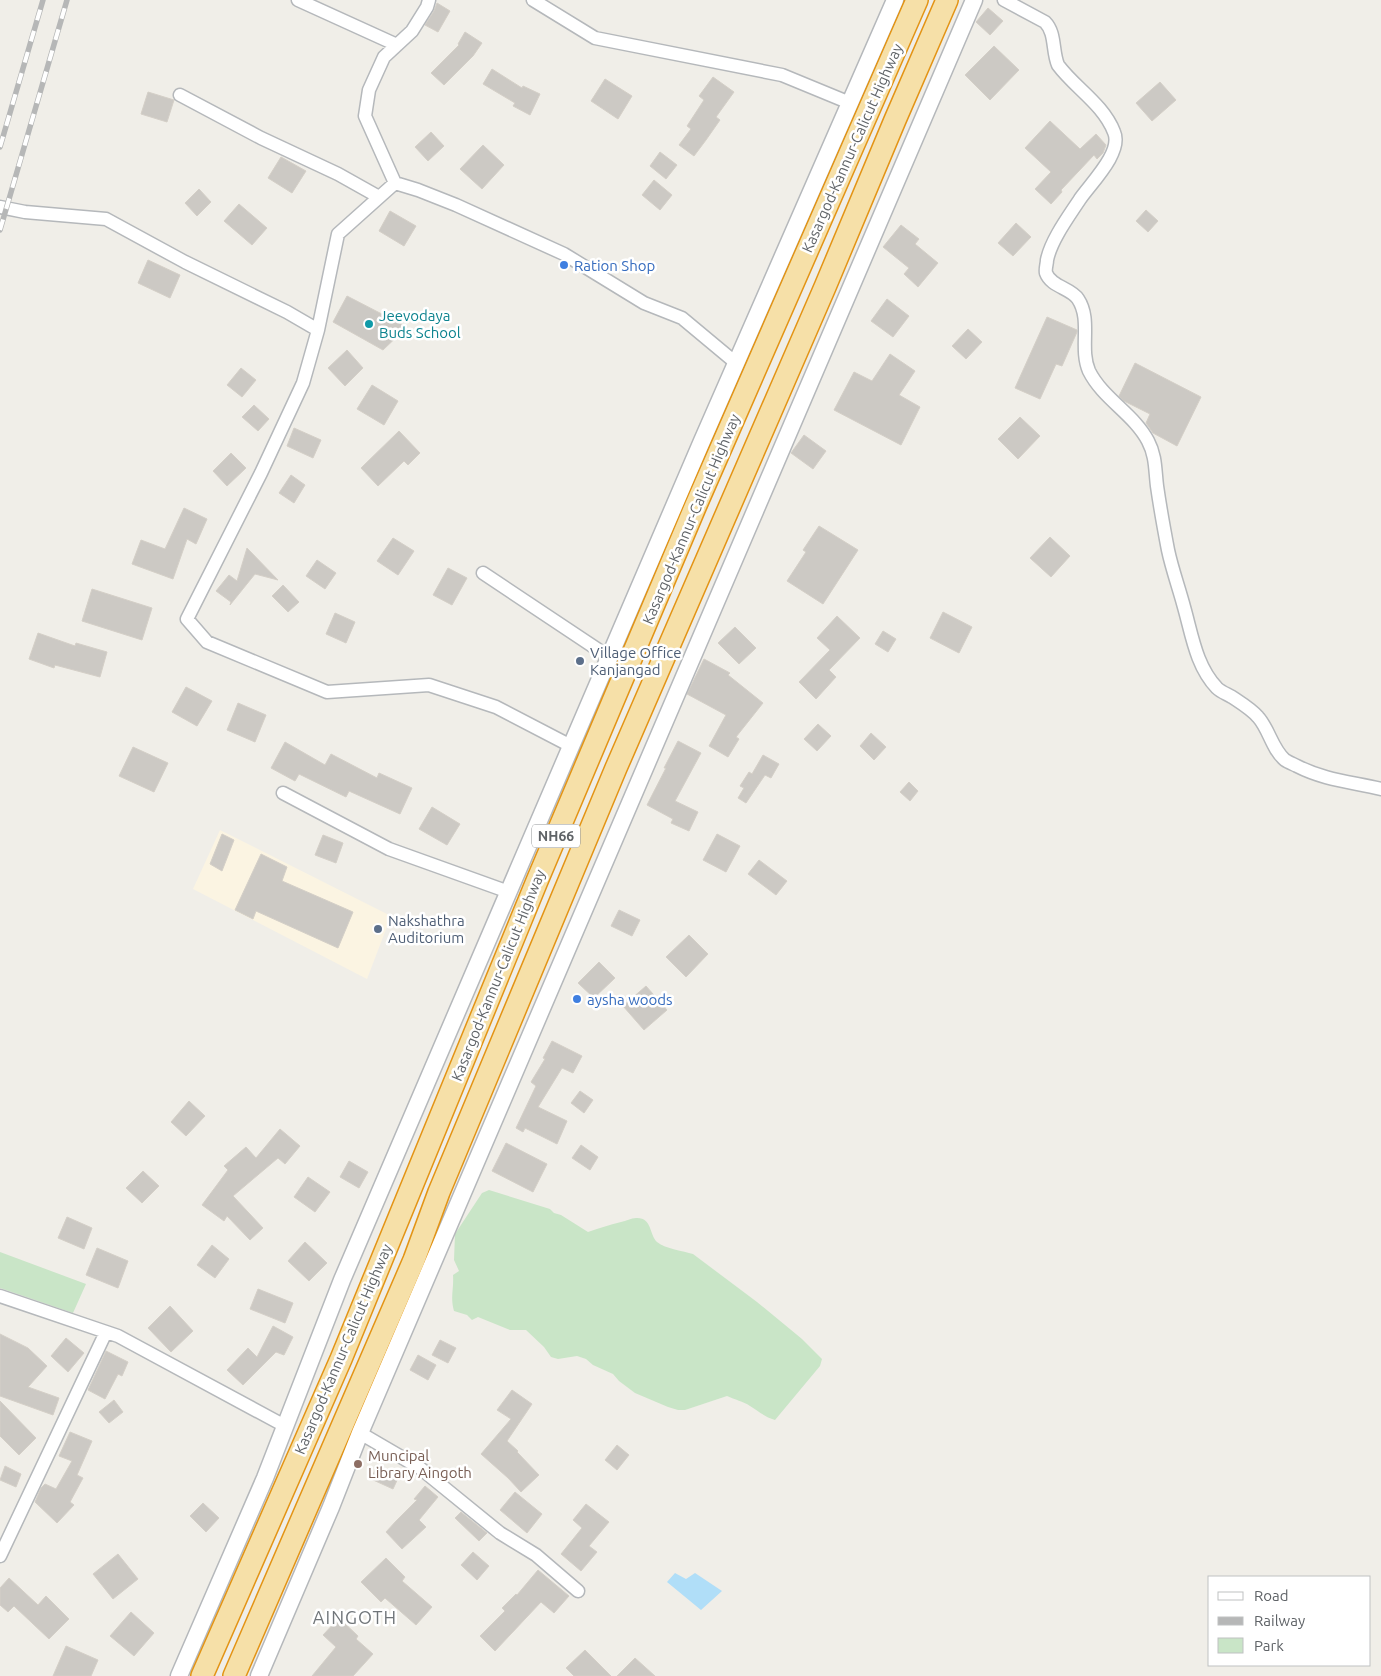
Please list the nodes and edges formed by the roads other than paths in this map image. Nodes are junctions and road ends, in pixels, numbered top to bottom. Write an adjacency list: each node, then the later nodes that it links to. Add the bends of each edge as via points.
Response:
1 (298, 0): 9 (street)
2 (430, 0): 9 (street, via 412,31)
3 (533, 0): 11 (street, via 595,38 782,75)
4 (895, 0): 11 (street)
5 (917, 0): 30 (highway, Kasargod-Kannur-Calicut Highway / NH66, via 696,504 537,880 341,1359)
6 (947, 0): 31 (highway, Kasargod-Kannur-Calicut Highway / NH66, via 616,768 439,1192 414,1260)
7 (974, 0): 26 (street)
8 (1004, 0): 20 (street, via 1050,26 1058,65 1102,112 1116,134 1113,151 1104,169 1081,198 1053,244 1046,273 1079,300 1089,370 1148,440 1155,457 1156,485 1168,552 1194,647 1205,672 1218,690 1232,696 1258,717 1284,759 1310,773 1338,782)
9 (397, 44): 12 (street, via 384,57 369,90 365,116)
10 (180, 95): 13 (street)
11 (850, 103): 16 (street)
12 (395, 183): 13 (street); 16 (street, via 564,254 644,303 682,318)
13 (379, 197): 15 (street, via 338,234)
14 (0, 207): 15 (street, via 106,219)
15 (318, 330): 19 (street, via 303,383 187,619 207,642 327,692 429,685 496,707)
16 (736, 363): 18 (street)
17 (483, 573): 18 (street)
18 (609, 657): 19 (street)
19 (571, 746): 22 (street)
20 (1381, 789)
21 (283, 793): 22 (street, via 389,850)
22 (508, 892): 25 (street, via 342,1280)
23 (0, 1296): 24 (street)
24 (106, 1332): 25 (street); 27 (street)
25 (285, 1426): 29 (street)
26 (360, 1433): 28 (street, via 420,1468 500,1533 536,1555); 32 (street)
27 (0, 1556)
28 (578, 1591)
29 (179, 1676)
30 (202, 1676)
31 (234, 1676)
32 (259, 1676)

